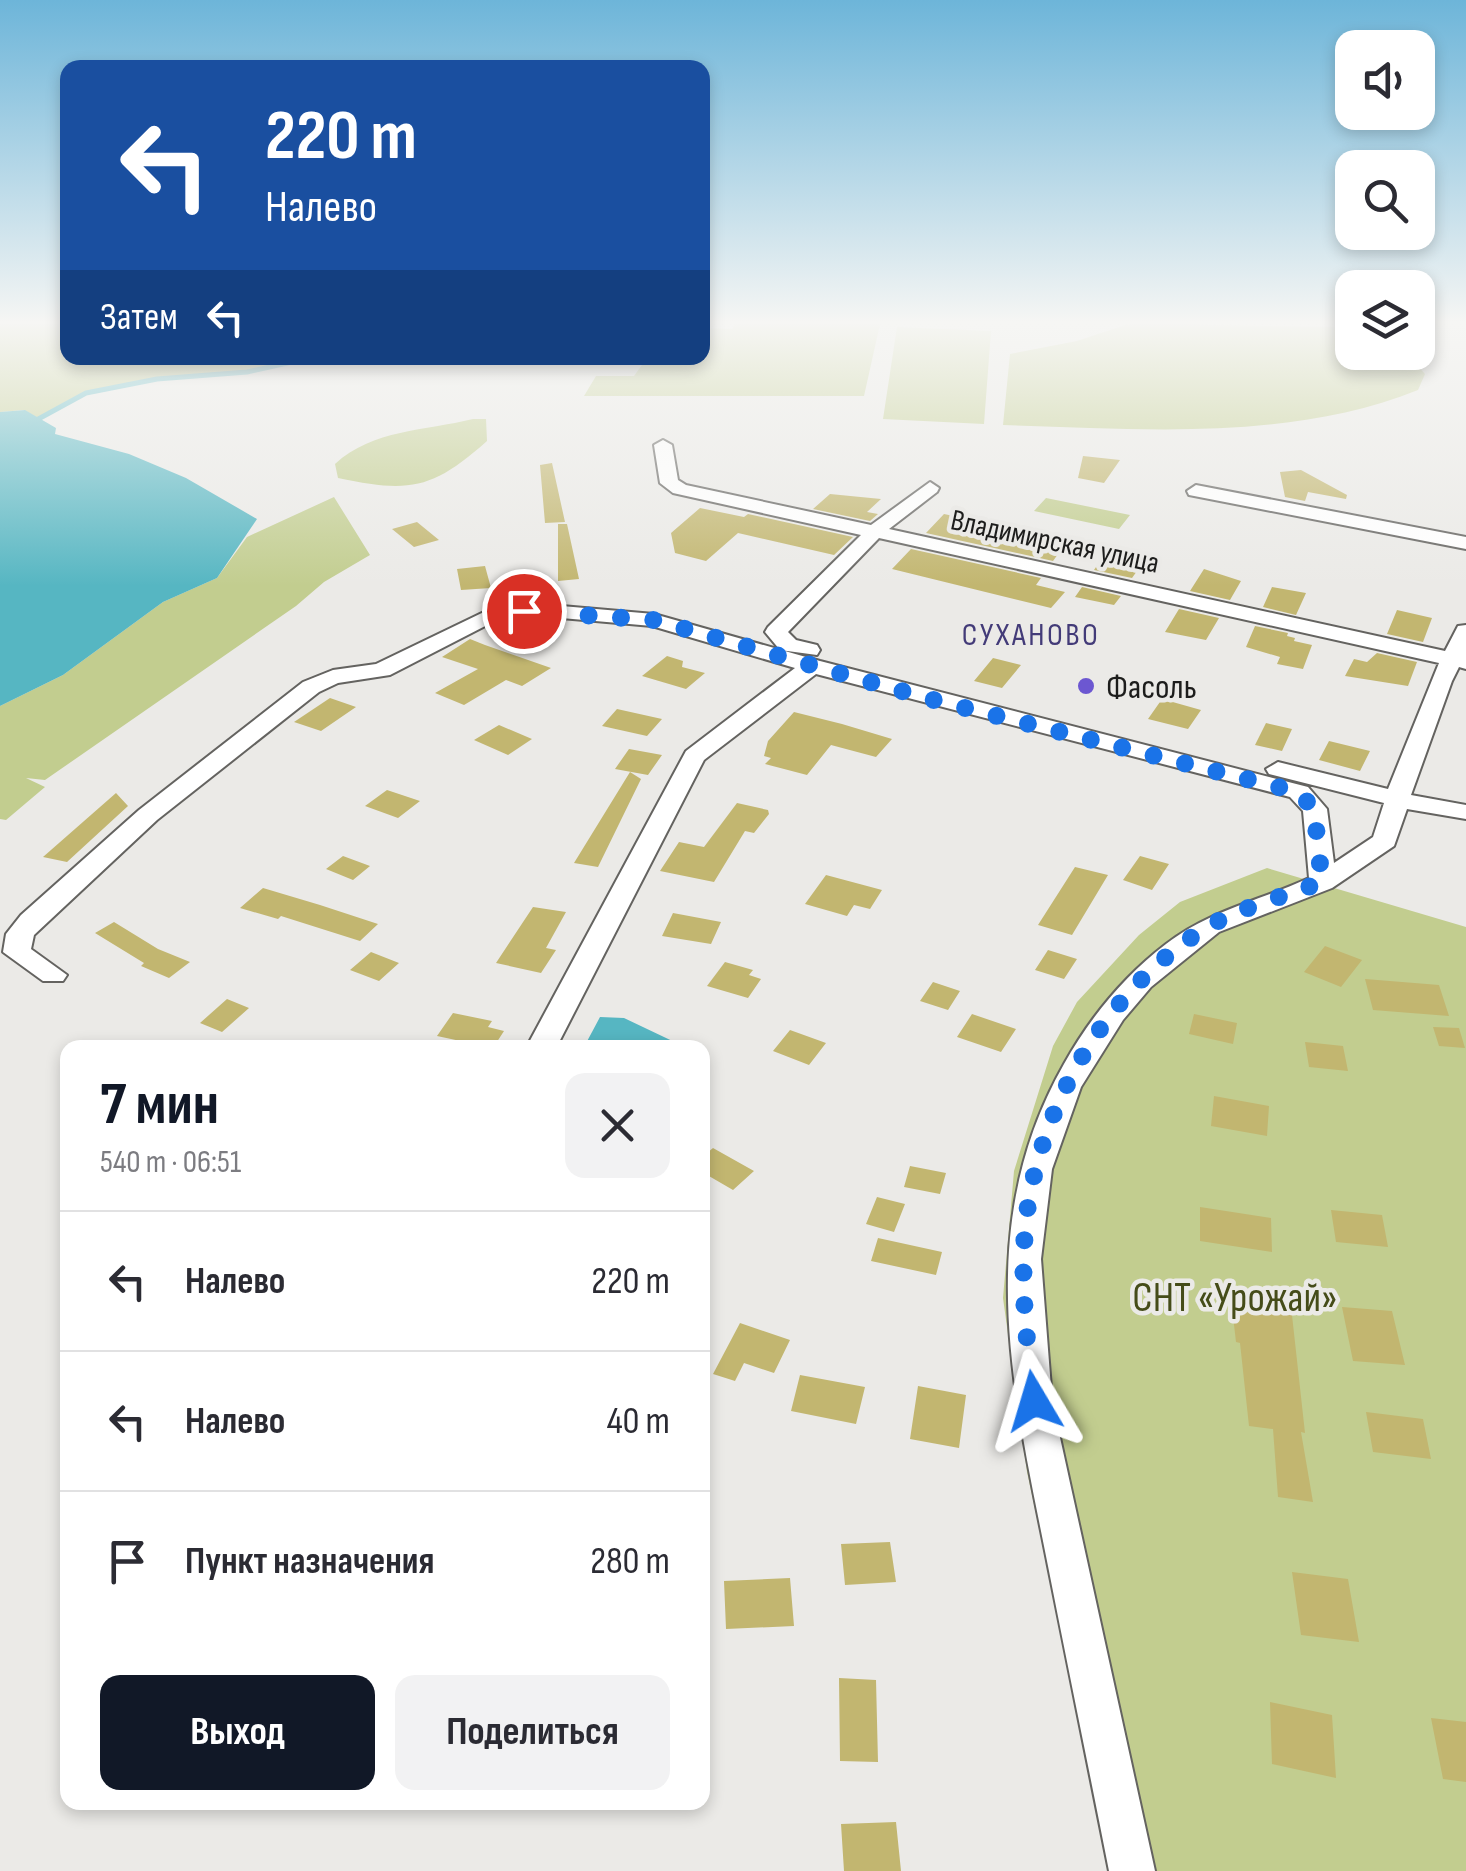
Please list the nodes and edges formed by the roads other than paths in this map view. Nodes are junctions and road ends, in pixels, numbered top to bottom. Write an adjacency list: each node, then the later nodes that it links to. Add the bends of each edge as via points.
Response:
1 (663, 445): 4 (street, Владимирская улица, via 670,482 680,489)
2 (930, 488): 4 (street)
3 (1196, 491): 5 (street)
4 (874, 532): 7 (street, Владимирская улица); 9 (street, via 776,632 788,645)
5 (1466, 543)
6 (1466, 631): 7 (street)
7 (1458, 661): 9 (street)
8 (812, 666): 11 (street, via 1298,792 1314,809); 12 (street, via 654,620 524,611 464,626 382,670 333,677 290,701 30,921 17,952); 13 (street, via 694,756)
9 (1396, 799): 10 (street); 11 (street, via 1386,841)
10 (1466, 812)
11 (1322, 882): 14 (street, via 1213,924 1160,960 1118,1003 1061,1098 1028,1211 1024,1326 1034,1401)
12 (53, 975)
13 (546, 1040)
14 (1132, 1871)

